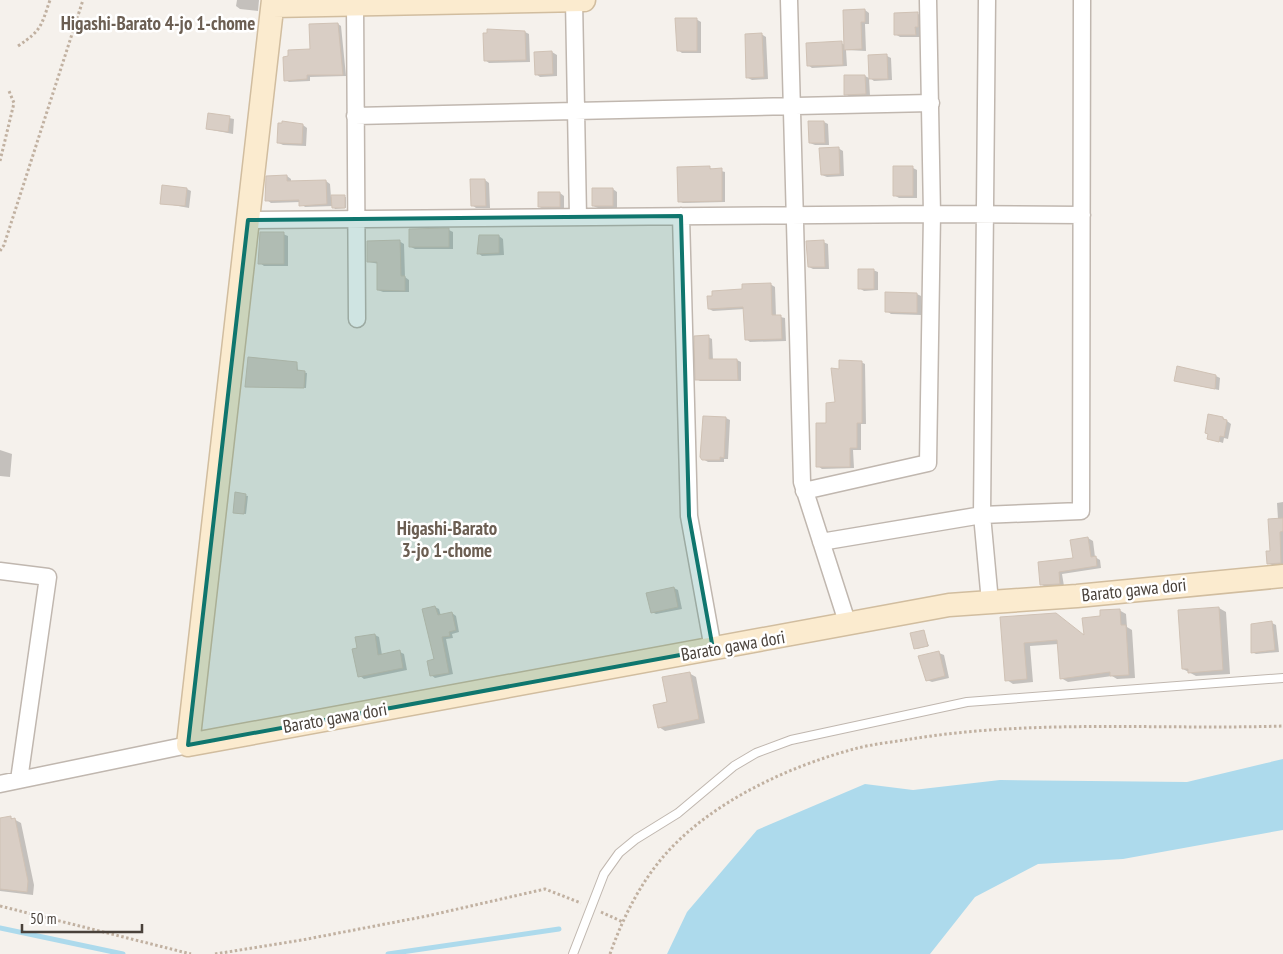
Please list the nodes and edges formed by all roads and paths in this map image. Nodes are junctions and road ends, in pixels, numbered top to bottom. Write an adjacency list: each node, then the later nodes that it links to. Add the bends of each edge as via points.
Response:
1 (50, 0): 12 (path, via 41,27)
2 (83, 0): 27 (path)
3 (574, 0): 4 (street); 9 (street); 16 (street)
4 (584, 0)
5 (789, 0): 15 (street)
6 (928, 0): 14 (street)
7 (987, 0): 21 (street)
8 (1082, 0): 22 (street)
9 (476, 1): 11 (street)
10 (273, 3): 11 (street); 26 (street)
11 (355, 4): 17 (street)
12 (18, 46)
13 (9, 91): 18 (path, via 14,103)
14 (931, 103): 15 (street); 19 (street)
15 (792, 107): 16 (street); 20 (street)
16 (576, 112): 17 (street); 24 (street)
17 (355, 116): 25 (street)
18 (0, 161)
19 (932, 214): 20 (street); 21 (street); 29 (street, via 928,463)
20 (794, 215): 23 (street); 29 (street)
21 (987, 215): 22 (street); 30 (street)
22 (1082, 215): 30 (street, via 1081,511)
23 (681, 216): 24 (street); 36 (street, via 689,516)
24 (578, 217): 25 (street)
25 (356, 219): 26 (street); 28 (street)
26 (248, 220): 39 (street)
27 (0, 251)
28 (358, 319)
29 (804, 491): 31 (street)
30 (982, 515): 31 (street); 34 (street)
31 (821, 542): 35 (street)
32 (0, 571): 40 (street, via 48,578)
33 (1283, 576): 34 (street, Barato gawa dori)
34 (990, 602): 35 (street, Barato gawa dori, via 949,606)
35 (848, 625): 36 (street, Barato gawa dori)
36 (712, 649): 39 (street, Barato gawa dori)
37 (1283, 678): 43 (lane, via 967,702 791,740 756,753 734,766 678,813 636,839 604,874)
38 (1283, 726): 44 (path, via 1002,728 855,748 771,778 683,836 662,857)
39 (188, 745): 40 (street)
40 (19, 780): 41 (street)
41 (0, 784)
42 (0, 906): 45 (path)
43 (590, 907): 44 (path); 46 (path, via 545,889 427,916); 47 (lane)
44 (623, 922): 48 (path)
45 (191, 954)
46 (215, 954)
47 (573, 954)
48 (610, 954)

